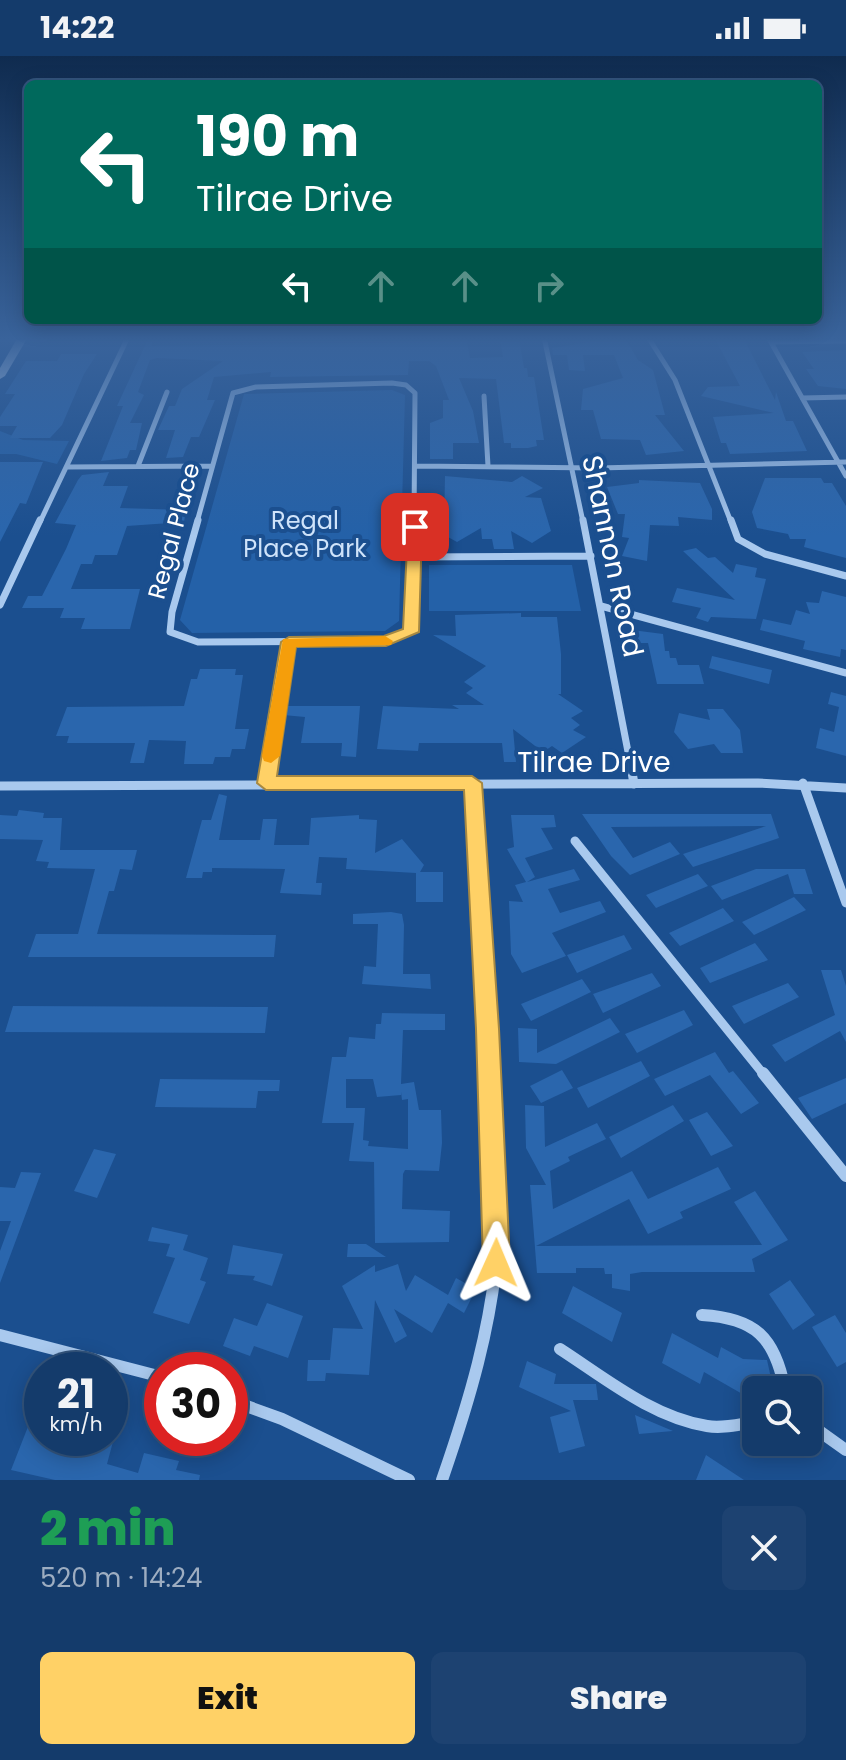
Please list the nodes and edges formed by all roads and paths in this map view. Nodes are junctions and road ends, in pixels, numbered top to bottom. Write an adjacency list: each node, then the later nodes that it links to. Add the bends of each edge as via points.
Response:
1 (97, 403): 15 (street)
2 (163, 403): 10 (street)
3 (230, 403): 11 (street, Regal Place)
4 (415, 403): 12 (street, Regal Place)
5 (484, 403): 13 (street)
6 (558, 403): 16 (street, Shannon Road)
7 (684, 403): 14 (street)
8 (805, 403): 9 (street)
9 (842, 462): 14 (street); 17 (street)
10 (138, 466): 11 (street); 15 (street)
11 (212, 466): 23 (street, Regal Place, via 170,632 198,642)
12 (416, 466): 13 (street); 19 (street, Regal Place)
13 (488, 466): 16 (street)
14 (709, 466): 16 (street); 20 (street, via 738,539 765,554)
15 (67, 467): 21 (street)
16 (572, 468): 18 (street, Shannon Road)
17 (846, 476)
18 (591, 556): 19 (street); 22 (street, Shannon Road)
19 (415, 557): 23 (street, Regal Place, via 411,632 386,641)
20 (846, 576)
21 (0, 605)
22 (601, 606): 24 (street); 28 (street, Shannon Road)
23 (289, 642): 25 (street)
24 (846, 673)
25 (266, 783): 26 (street, Tilrae Drive); 29 (street, Tilrae Drive)
26 (472, 783): 28 (street, Tilrae Drive); 44 (street, via 498,1241 476,1380)
27 (803, 783): 28 (street, Tilrae Drive); 30 (street, Tilrae Drive); 32 (street)
28 (634, 784)
29 (0, 786)
30 (846, 788)
31 (575, 841): 33 (street)
32 (846, 903)
33 (846, 1176)
34 (702, 1315): 38 (street, via 736,1318 756,1329 774,1353)
35 (0, 1335): 37 (street)
36 (560, 1349): 40 (street, via 639,1398 691,1422)
37 (144, 1372)
38 (781, 1376)
39 (248, 1407): 43 (street)
40 (742, 1423)
41 (822, 1433): 42 (street)
42 (846, 1450)
43 (409, 1480)
44 (442, 1480)

